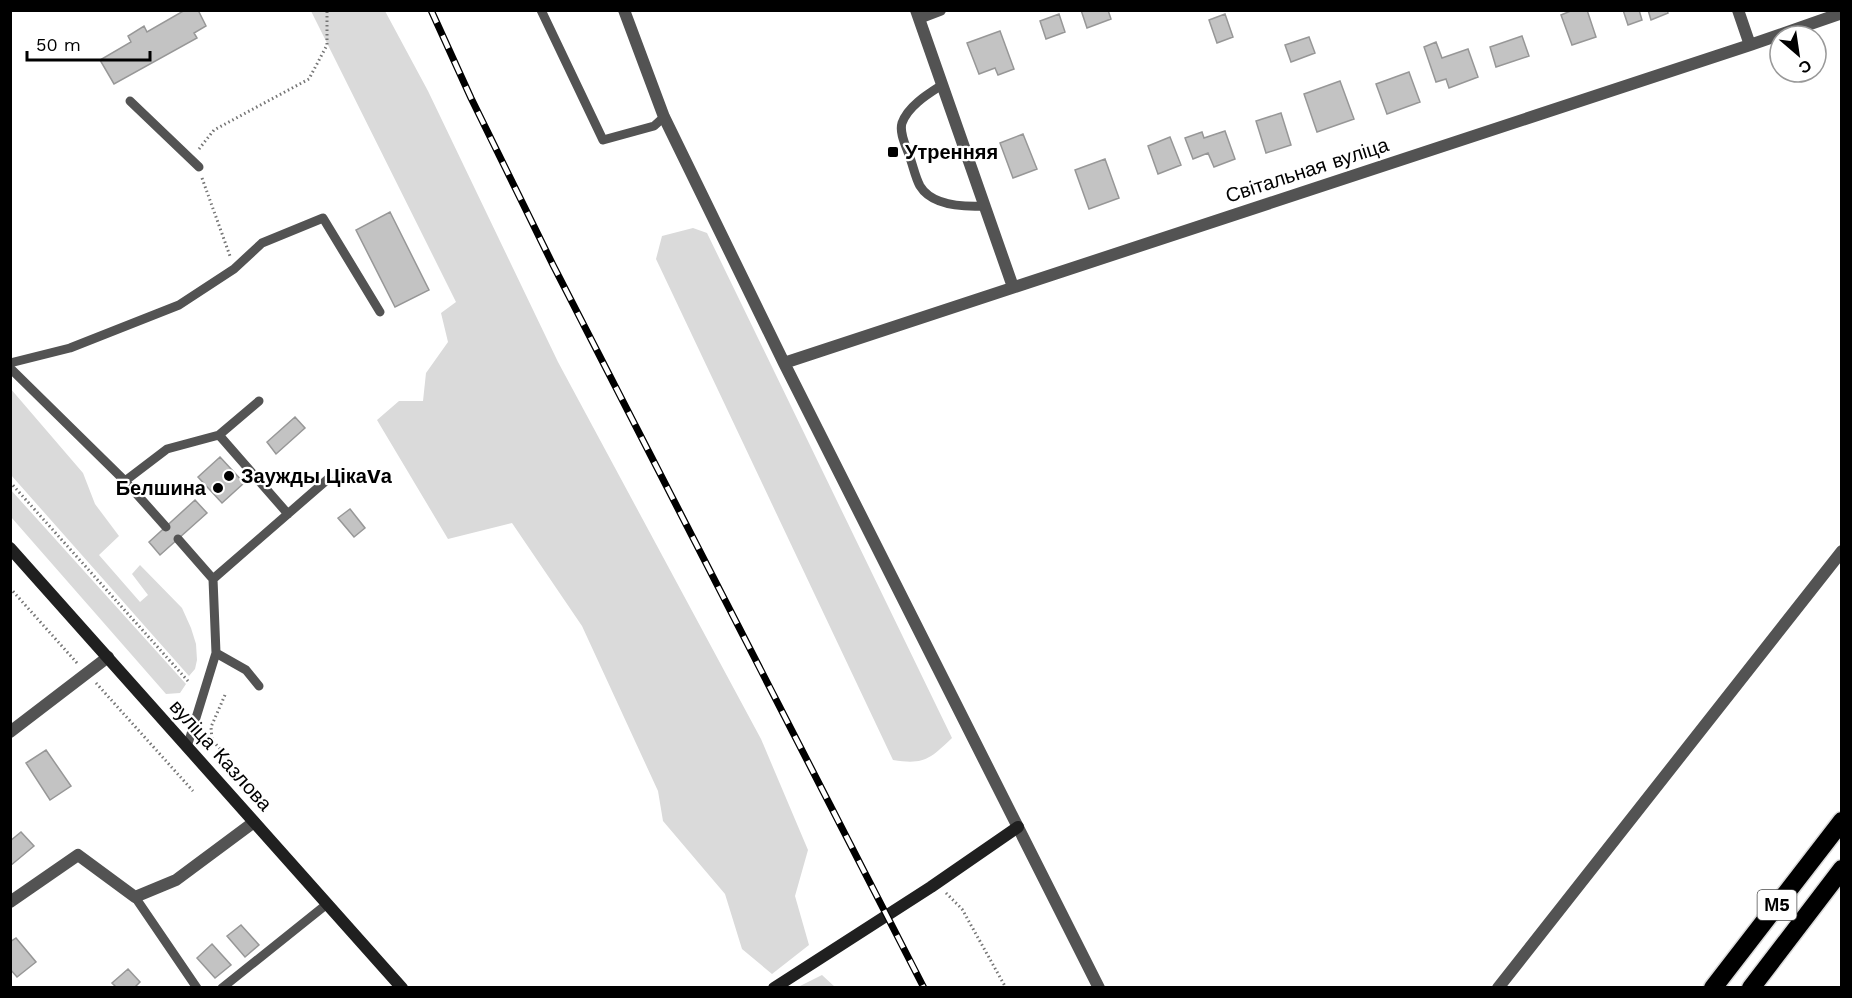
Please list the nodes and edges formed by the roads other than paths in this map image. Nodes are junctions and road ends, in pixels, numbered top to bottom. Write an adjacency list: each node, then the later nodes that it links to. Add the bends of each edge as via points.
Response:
1 (541, 10): 10 (lane, via 603,140 654,126)
2 (624, 10): 10 (street)
3 (940, 10): 6 (street)
4 (1738, 10): 7 (street)
5 (1842, 13): 7 (street, Світальная вуліца)
6 (917, 14): 8 (street)
7 (1750, 45): 13 (street, Світальная вуліца)
8 (942, 85): 12 (street); 12 (lane, via 908,113 901,127 902,135 926,192 949,204)
9 (129, 101): 11 (lane)
10 (664, 117): 15 (street)
11 (199, 167)
12 (985, 206): 13 (street)
13 (1013, 287): 15 (street, Світальная вуліца)
14 (380, 312): 16 (lane, via 323,218 262,243 234,270 179,305 70,348)
15 (784, 363): 34 (street)
16 (10, 365): 20 (lane)
17 (259, 401): 18 (lane)
18 (219, 435): 20 (lane, via 167,449); 21 (lane)
19 (328, 479): 21 (lane)
20 (125, 481): 22 (lane)
21 (288, 514): 26 (lane)
22 (166, 526)
23 (178, 540): 26 (lane)
24 (10, 548): 28 (main road, вуліца Казлова)
25 (1842, 551): 44 (street)
26 (213, 579): 27 (lane)
27 (216, 653): 29 (lane, via 246,670); 31 (lane)
28 (108, 657): 30 (street); 31 (main road, вуліца Казлова)
29 (259, 686)
30 (10, 732)
31 (187, 747): 33 (main road, вуліца Казлова)
32 (1842, 821): 45 (highway, М5)
33 (254, 822): 36 (street, via 176,880); 38 (main road, вуліца Казлова)
34 (1018, 827): 42 (main road); 43 (street)
35 (1842, 869): 46 (highway, М5)
36 (135, 897): 37 (street, via 78,855); 39 (lane)
37 (10, 902)
38 (327, 904): 40 (lane); 41 (main road, вуліца Казлова)
39 (197, 987)
40 (222, 987)
41 (402, 987)
42 (774, 987)
43 (1099, 987)
44 (1498, 987)
45 (1713, 987)
46 (1751, 987)

